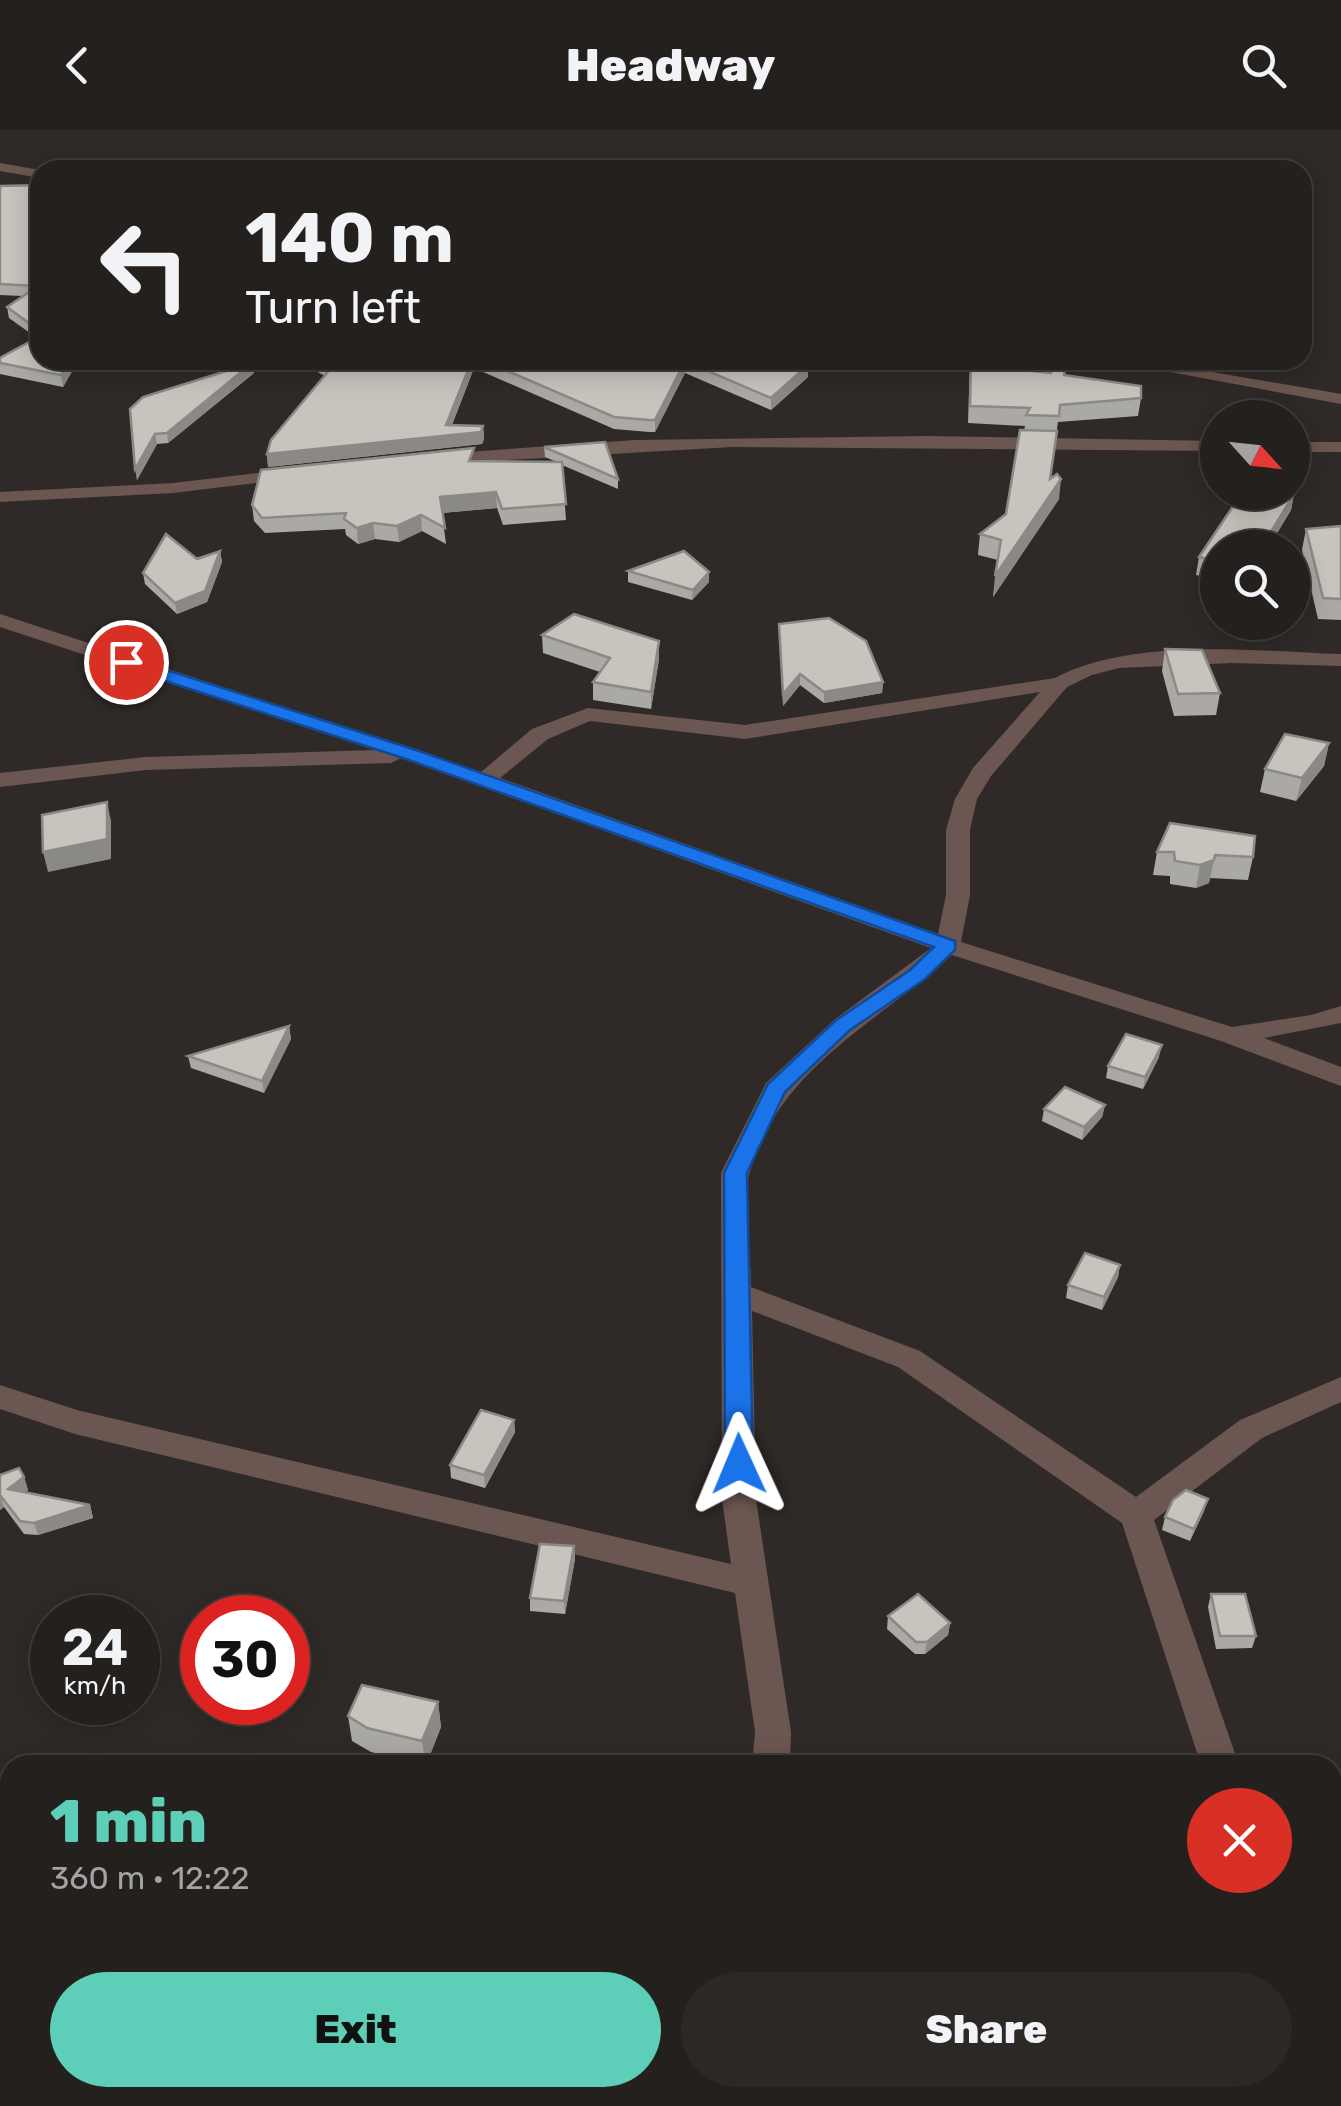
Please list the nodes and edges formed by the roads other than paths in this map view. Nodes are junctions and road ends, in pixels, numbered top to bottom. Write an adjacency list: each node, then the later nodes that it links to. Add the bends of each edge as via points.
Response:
1 (0, 168): 2 (street)
2 (30, 172)
3 (1171, 370): 4 (street)
4 (1341, 400)
5 (1200, 446): 8 (street, via 724,438)
6 (1310, 446): 7 (street)
7 (1341, 447)
8 (422, 460)
9 (306, 473): 10 (street)
10 (0, 498)
11 (0, 620): 14 (street)
12 (1341, 660): 13 (street, via 1118,662)
13 (1060, 683): 16 (street, via 745,732 588,714 540,734); 17 (street, via 966,799)
14 (413, 755): 15 (street, via 179,760); 16 (street)
15 (0, 780)
16 (484, 780): 17 (street)
17 (948, 946): 19 (street); 21 (street, via 842,1026 776,1089 735,1173)
18 (1341, 1014): 19 (street)
19 (1230, 1034): 20 (street)
20 (1341, 1076)
21 (737, 1293): 24 (street, via 909,1359); 25 (street, via 739,1499)
22 (1341, 1389): 24 (street, via 1252,1430)
23 (3, 1403): 25 (street)
24 (1136, 1514): 27 (street)
25 (752, 1583): 26 (street)
26 (772, 1755)
27 (1217, 1755)

